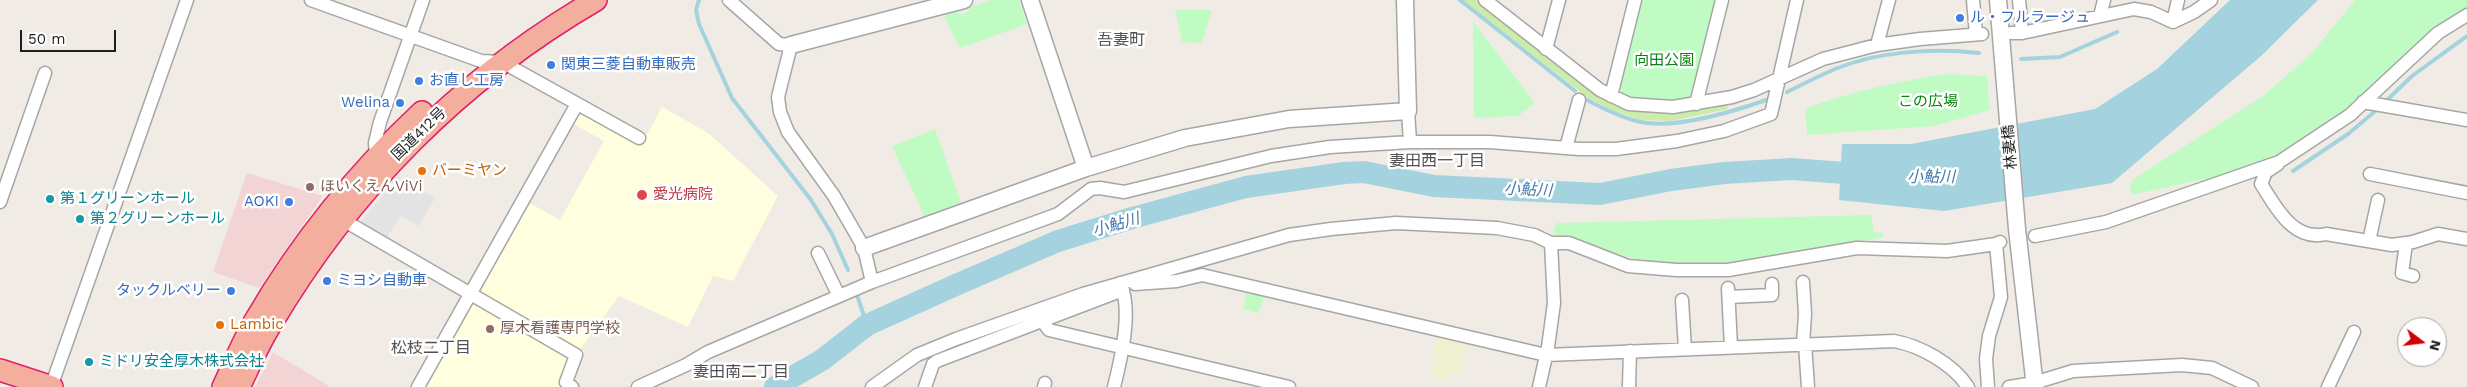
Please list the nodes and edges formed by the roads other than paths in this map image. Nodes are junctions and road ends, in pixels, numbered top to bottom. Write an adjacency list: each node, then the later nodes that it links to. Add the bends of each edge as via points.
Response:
1 (187, 0): 78 (street)
2 (311, 0): 25 (street)
3 (423, 0): 25 (street)
4 (570, 0): 29 (highway, 国道412号)
5 (596, 0): 30 (highway, 国道412号)
6 (729, 0): 26 (street, via 779,44)
7 (964, 0): 26 (street)
8 (1030, 0): 45 (street)
9 (1405, 0): 38 (street)
10 (1485, 0): 28 (street)
11 (1559, 0): 28 (street)
12 (1636, 0): 33 (street)
13 (1722, 0): 37 (street)
14 (1797, 0): 32 (street)
15 (1889, 0): 27 (street)
16 (1973, 0): 27 (street, via 1979,34)
17 (1998, 0): 76 (street, 林妻橋, via 2016,215)
18 (2019, 0): 23 (street, via 2016,33)
19 (2104, 0): 23 (street)
20 (2178, 0): 24 (street)
21 (2211, 0): 24 (street)
22 (2467, 15): 35 (street, via 2438,32)
23 (2100, 16): 24 (street, via 2134,9 2151,12)
24 (2173, 22)
25 (411, 35): 29 (street); 43 (street, via 380,122 375,143)
26 (792, 45): 57 (street, via 778,97 780,112 788,132 834,196)
27 (1877, 45): 32 (street, via 1823,59)
28 (1546, 49): 33 (street)
29 (481, 61): 30 (street); 43 (highway, 国道412号)
30 (502, 62): 36 (street); 51 (highway, 国道412号, via 453,101)
31 (45, 72): 50 (street)
32 (1778, 78): 37 (street, via 1739,95); 42 (street, via 1771,114 1724,131 1616,149)
33 (1611, 96): 37 (street, via 1629,104 1673,107)
34 (1579, 100): 42 (street)
35 (2363, 102): 39 (street); 44 (street, via 2350,115)
36 (577, 104): 40 (street); 63 (street)
37 (1696, 104)
38 (1408, 110): 41 (street); 45 (street, via 1262,123 1185,138)
39 (2467, 120)
40 (639, 138)
41 (1410, 142): 42 (street, via 1490,142); 47 (street, via 1330,147 1271,156 1124,192)
42 (1566, 148)
43 (376, 156): 51 (highway, 国道412号)
44 (2279, 162): 52 (street, via 2106,222); 54 (street, via 2266,172 2261,184 2294,229 2318,236 2326,234)
45 (1086, 168): 47 (street); 57 (street)
46 (2370, 174): 48 (street)
47 (1091, 189): 60 (street, via 1058,214)
48 (2467, 193)
49 (2378, 200): 54 (street)
50 (0, 202)
51 (336, 216): 63 (street); 79 (highway, 国道412号, via 294,259 255,320); 80 (highway, 国道412号, via 269,327)
52 (2035, 236)
53 (2467, 239): 56 (street, via 2438,234)
54 (2369, 241): 56 (street, via 2392,245)
55 (1552, 243): 62 (street, via 1534,234 1496,228 1446,224 1364,225 1289,234); 74 (street, via 1554,303); 91 (street, via 1569,243 1628,266 1720,270 1857,248 1947,251 1998,243 2001,296 1988,344)
56 (2406, 243): 59 (street, via 2402,273)
57 (864, 248): 60 (street)
58 (818, 253): 65 (street)
59 (2413, 276)
60 (872, 282): 65 (street)
61 (1803, 282): 69 (street)
62 (1122, 286): 67 (street); 71 (street, via 1126,310); 74 (street, via 1177,281 1202,275); 84 (street, via 1083,294 956,338 917,355)
63 (471, 294): 81 (street); 82 (street, via 576,355 566,382)
64 (1772, 295): 70 (street, via 1728,292)
65 (839, 296): 83 (street, via 708,352)
66 (1682, 300): 72 (street)
67 (1043, 322): 71 (street, via 1049,330); 85 (street, via 937,361)
68 (2354, 332): 94 (street)
69 (1804, 344): 70 (street); 89 (street); 90 (street, via 1894,341 1910,344 1934,356)
70 (1731, 347): 72 (street)
71 (1122, 348): 86 (street); 87 (street)
72 (1685, 349): 73 (street)
73 (1630, 351): 74 (street); 77 (street)
74 (1546, 354): 88 (street)
75 (0, 370): 78 (highway)
76 (2035, 385): 92 (street); 93 (street, via 2073,371 2182,365 2212,368)
77 (1628, 386)
78 (51, 387)
79 (223, 387)
80 (239, 387)
81 (418, 387)
82 (572, 387)
83 (638, 387)
84 (872, 387)
85 (925, 387)
86 (1114, 387)
87 (1289, 387)
88 (1539, 387)
89 (1808, 387)
90 (1968, 387)
91 (1988, 387)
92 (2009, 387)
93 (2252, 387)
94 (2328, 387)

